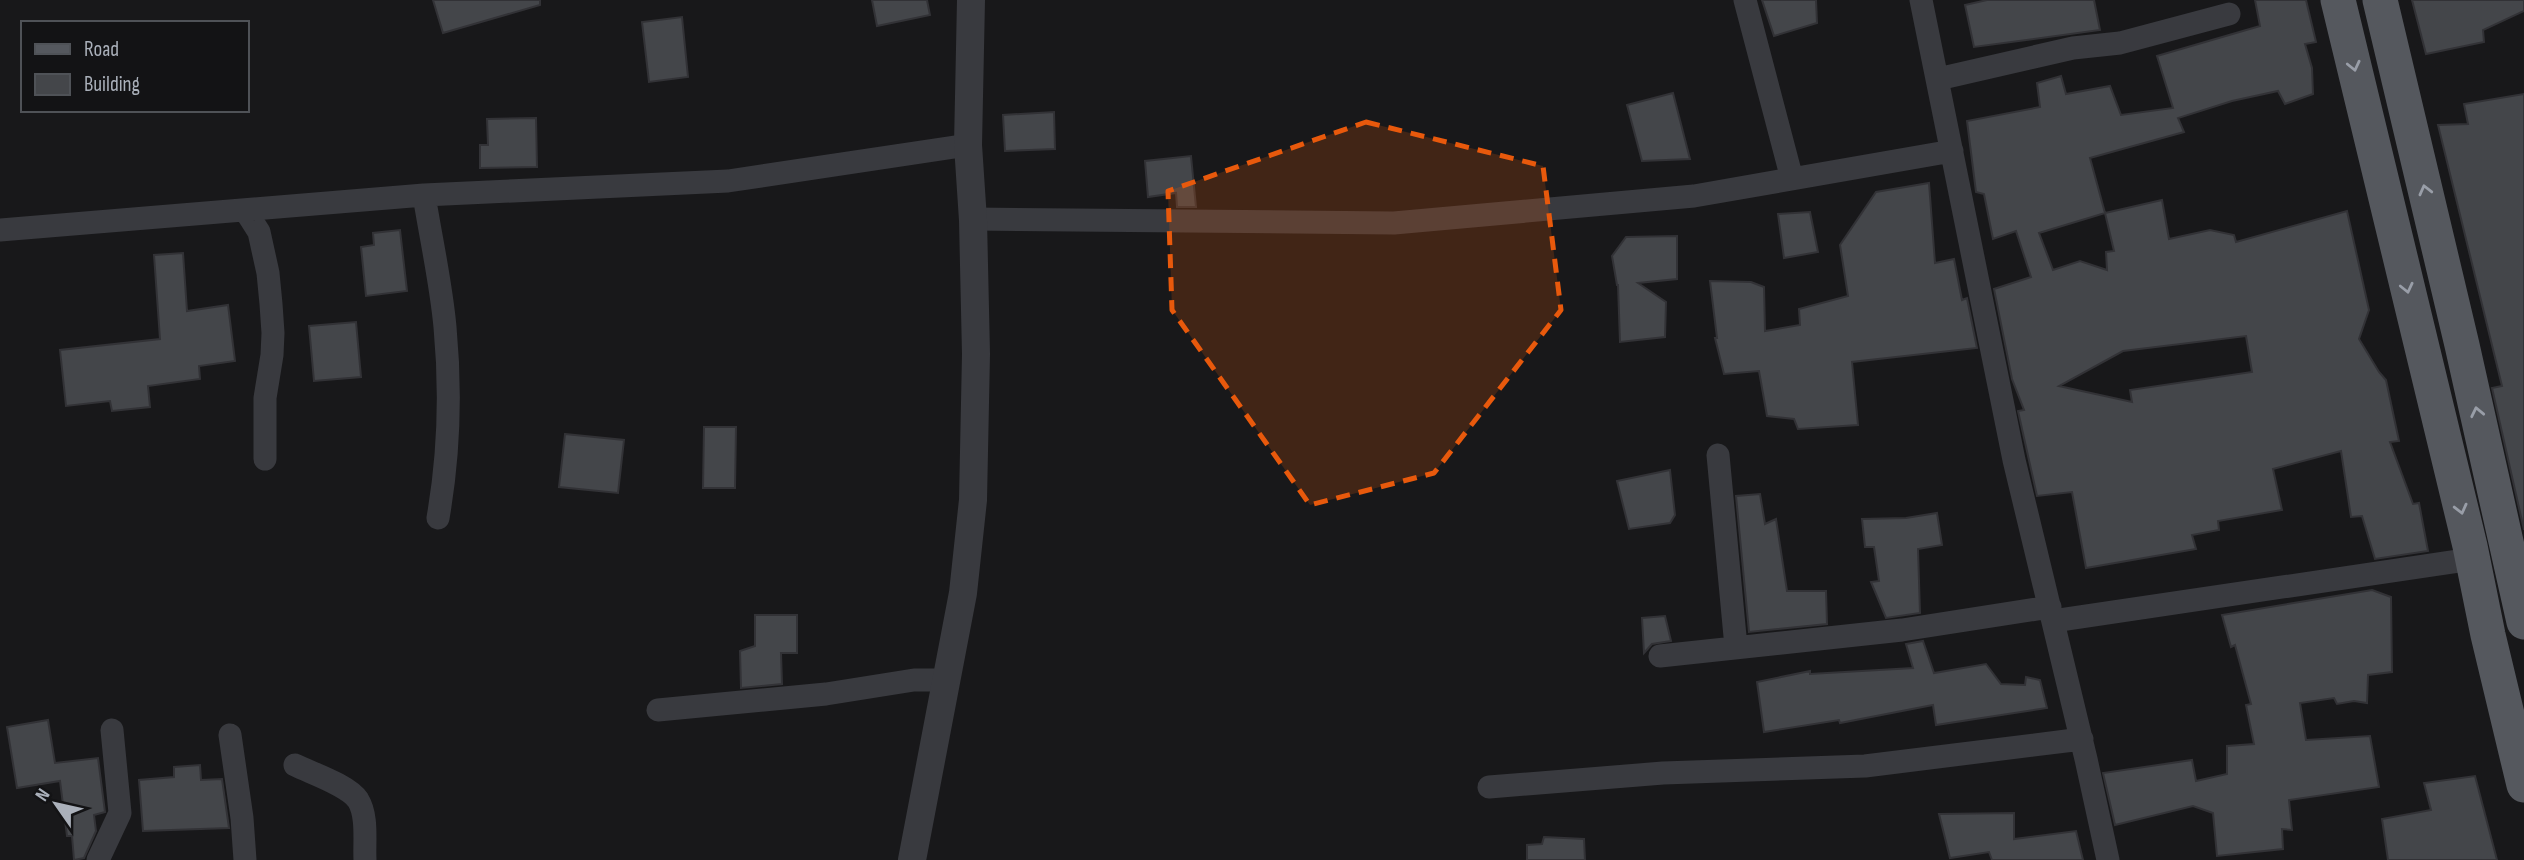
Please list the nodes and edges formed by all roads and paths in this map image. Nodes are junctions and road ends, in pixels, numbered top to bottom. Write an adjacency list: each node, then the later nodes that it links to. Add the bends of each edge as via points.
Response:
1 (971, 0): 8 (street)
2 (1745, 0): 10 (street)
3 (1921, 0): 7 (street)
4 (2338, 0): 19 (main road, one-way to 19)
5 (2380, 0): 18 (main road, one-way to 5)
6 (2229, 14): 7 (street, via 2120,43 2073,48)
7 (1938, 79): 9 (street)
8 (968, 145): 11 (street, via 727,181); 13 (street)
9 (1952, 151): 10 (street); 20 (street, via 2014,460)
10 (1792, 179): 13 (street, via 1694,197 1394,223)
11 (424, 195): 12 (street); 17 (street, via 445,327 449,414)
12 (245, 210): 14 (street); 16 (street, via 259,232 271,304)
13 (972, 219): 24 (street, via 976,354 973,500)
14 (0, 230)
15 (1718, 455): 22 (street)
16 (265, 459)
17 (438, 518)
18 (2517, 556): 21 (main road)
19 (2472, 559): 20 (street); 30 (main road)
20 (2052, 614): 22 (street); 28 (street)
21 (2524, 622)
22 (1736, 647): 23 (street)
23 (1660, 656)
24 (947, 680): 25 (street); 35 (street)
25 (658, 710)
26 (112, 730): 32 (street, via 120,813)
27 (230, 735): 33 (street)
28 (2082, 739): 31 (street, via 1865,766 1662,773); 36 (street)
29 (295, 765): 34 (street, via 358,800)
30 (2524, 785)
31 (1489, 787)
32 (98, 860)
33 (245, 860)
34 (365, 860)
35 (912, 860)
36 (2108, 860)

